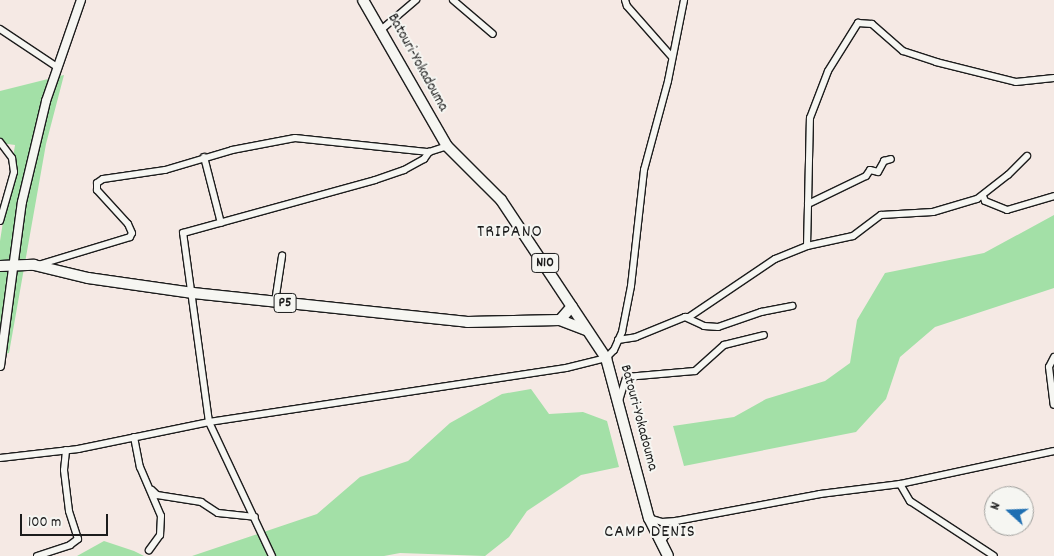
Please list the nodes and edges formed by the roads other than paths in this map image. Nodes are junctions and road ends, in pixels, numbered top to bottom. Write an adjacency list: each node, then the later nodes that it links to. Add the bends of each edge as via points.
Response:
1 (81, 0): 11 (street)
2 (363, 0): 8 (main road, Batouri-Yokadouma / N10)
3 (416, 0): 8 (street)
4 (453, 0): 9 (street)
5 (625, 0): 10 (street)
6 (684, 0): 10 (street)
7 (0, 29): 11 (street)
8 (382, 29): 14 (main road, Batouri-Yokadouma / N10)
9 (493, 34)
10 (672, 57): 37 (street, via 644,170 631,286)
11 (57, 66): 26 (street, via 33,154)
12 (1054, 78): 21 (street, via 1016,82 936,62 904,51 872,24 858,23 828,71 810,118)
13 (0, 142): 22 (street, via 12,158 14,172)
14 (447, 146): 15 (street); 31 (main road, Batouri-Yokadouma / N10, via 501,200)
15 (429, 152): 17 (street, via 295,138); 23 (street, via 404,170 375,180)
16 (1027, 156): 19 (street)
17 (204, 157): 23 (street); 27 (street, via 165,170 99,180 97,190 128,224 132,233 130,238)
18 (891, 159): 21 (street, via 884,161 878,172 870,170 866,176)
19 (983, 196): 20 (street, via 985,201 1007,210); 24 (street, via 933,212 881,215 853,236)
20 (1054, 196)
21 (808, 204): 24 (street)
22 (0, 222)
23 (220, 223): 29 (street, via 183,233)
24 (807, 246): 33 (street, via 775,259)
25 (282, 256): 30 (street)
26 (12, 264): 27 (main road, P5); 28 (main road, P5); 40 (street)
27 (34, 265): 29 (main road, P5, via 88,278)
28 (0, 266)
29 (193, 292): 30 (main road, P5); 43 (street, via 195,330)
30 (275, 302): 34 (main road, P5, via 490,324)
31 (572, 306): 34 (main road); 35 (main road, Batouri-Yokadouma / N10)
32 (792, 306): 33 (street, via 761,312 718,327 704,326)
33 (685, 317): 37 (street, via 636,337)
34 (560, 320): 35 (main road, P5)
35 (586, 330): 39 (main road, Batouri-Yokadouma / N10)
36 (764, 335): 41 (street, via 724,345 695,371 626,377 622,400)
37 (618, 340): 39 (street)
38 (1054, 356): 42 (street, via 1049,367)
39 (606, 358): 41 (main road, Batouri-Yokadouma / N10); 43 (street, via 566,368)
40 (0, 366)
41 (617, 404): 51 (main road, Batouri-Yokadouma / N10)
42 (1054, 406)
43 (209, 422): 44 (street); 50 (street, via 228,468)
44 (134, 437): 45 (street); 48 (street)
45 (66, 450): 47 (street); 55 (street, via 64,470 69,510 78,539)
46 (1054, 451): 49 (street)
47 (0, 458)
48 (147, 484): 50 (street, via 157,495 200,502 218,513); 54 (street, via 162,527)
49 (900, 484): 52 (street, via 803,496); 58 (street, via 910,501)
50 (255, 517): 56 (street)
51 (649, 518): 52 (street, via 662,522); 53 (main road, Batouri-Yokadouma / N10)
52 (676, 521): 53 (street)
53 (661, 542): 57 (main road, Batouri-Yokadouma / N10)
54 (149, 550)
55 (37, 556)
56 (272, 556)
57 (668, 556)
58 (994, 556)

